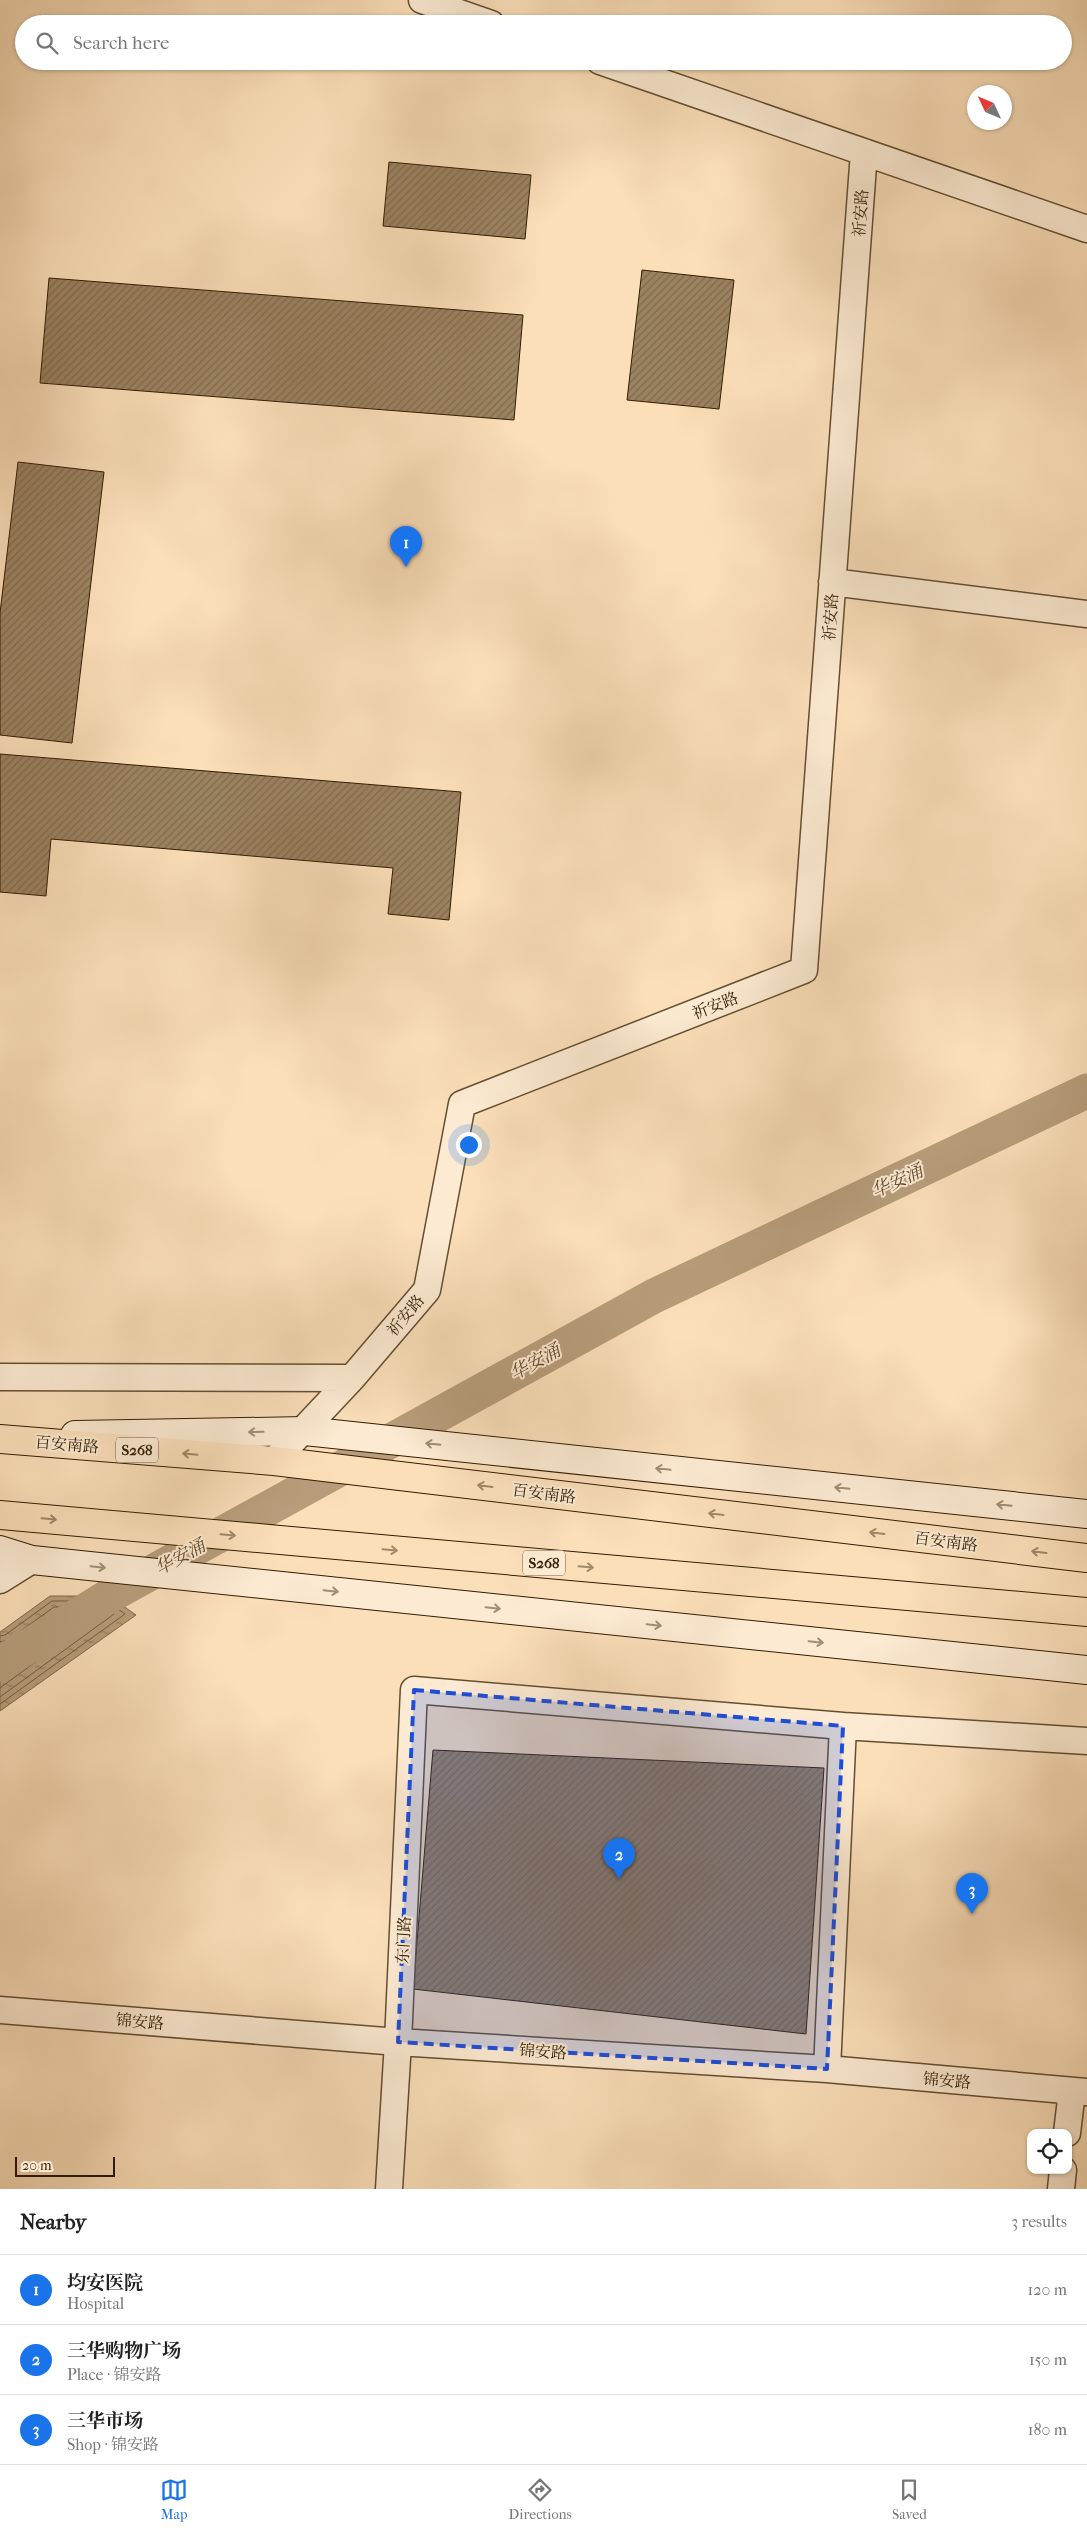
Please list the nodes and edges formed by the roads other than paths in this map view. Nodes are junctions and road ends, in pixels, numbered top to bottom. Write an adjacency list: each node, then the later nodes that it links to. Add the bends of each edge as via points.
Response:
1 (422, 0): 2 (street)
2 (465, 15)
3 (626, 70): 4 (street)
4 (864, 152): 5 (street); 6 (street, 祈安路)
5 (1087, 229)
6 (832, 582): 7 (street); 9 (street, 祈安路, via 804,970 462,1104 427,1290)
7 (1087, 614)
8 (7, 1378): 9 (street)
9 (352, 1378): 10 (street)
10 (304, 1431): 11 (main road, one-way to 11); 12 (street); 13 (main road, one-way to 10)
11 (0, 1438): 12 (main road, 百安南路 / S268, one-way to 11)
12 (274, 1461): 16 (main road, 百安南路 / S268, one-way to 12)
13 (1087, 1514)
14 (0, 1515): 19 (main road, S268, one-way to 19)
15 (0, 1550): 17 (main road)
16 (1087, 1558)
17 (32, 1560): 18 (street); 20 (main road, one-way to 20)
18 (0, 1580)
19 (1087, 1612)
20 (1087, 1670)
21 (843, 1726): 22 (street); 24 (street, 东门路, via 414,1690); 25 (street)
22 (1087, 1741)
23 (0, 2010): 24 (street, 锦安路)
24 (398, 2042): 25 (street, 锦安路); 29 (street, 东门路)
25 (826, 2069): 26 (street, 锦安路)
26 (1080, 2091): 27 (street)
27 (1068, 2129)
28 (1063, 2174): 30 (street)
29 (389, 2189)
30 (1061, 2189)

